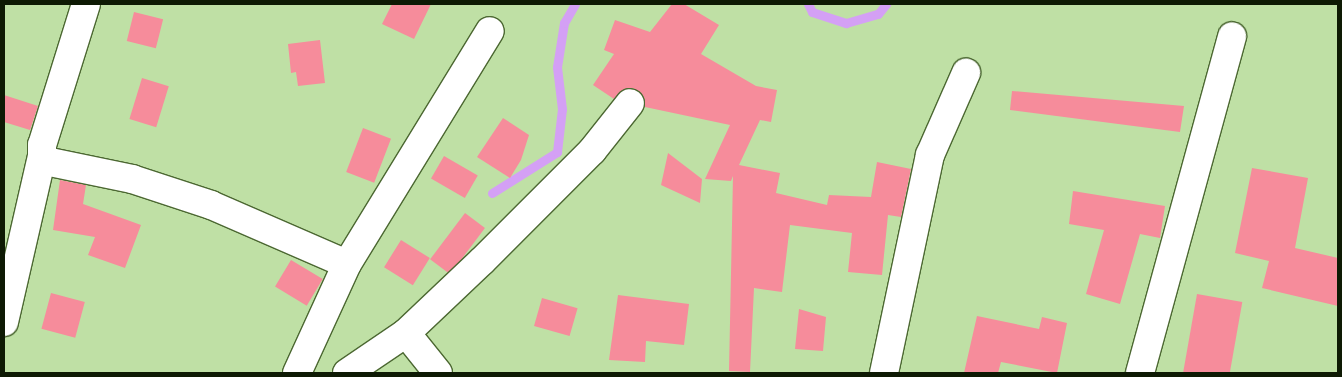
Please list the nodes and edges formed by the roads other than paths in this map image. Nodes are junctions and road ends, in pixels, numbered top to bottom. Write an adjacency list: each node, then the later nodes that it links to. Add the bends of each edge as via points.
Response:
1 (86, 4): 6 (street, via 42,145)
2 (490, 31): 7 (street)
3 (1232, 36): 14 (street)
4 (966, 73): 13 (street, via 930,155)
5 (630, 103): 9 (street, via 592,151 549,196)
6 (42, 156): 7 (street, via 50,162 132,179 212,205); 8 (street)
7 (347, 264): 10 (street)
8 (4, 322)
9 (406, 333): 11 (street); 12 (street)
10 (297, 373)
11 (347, 373)
12 (438, 373)
13 (884, 373)
14 (1140, 373)

